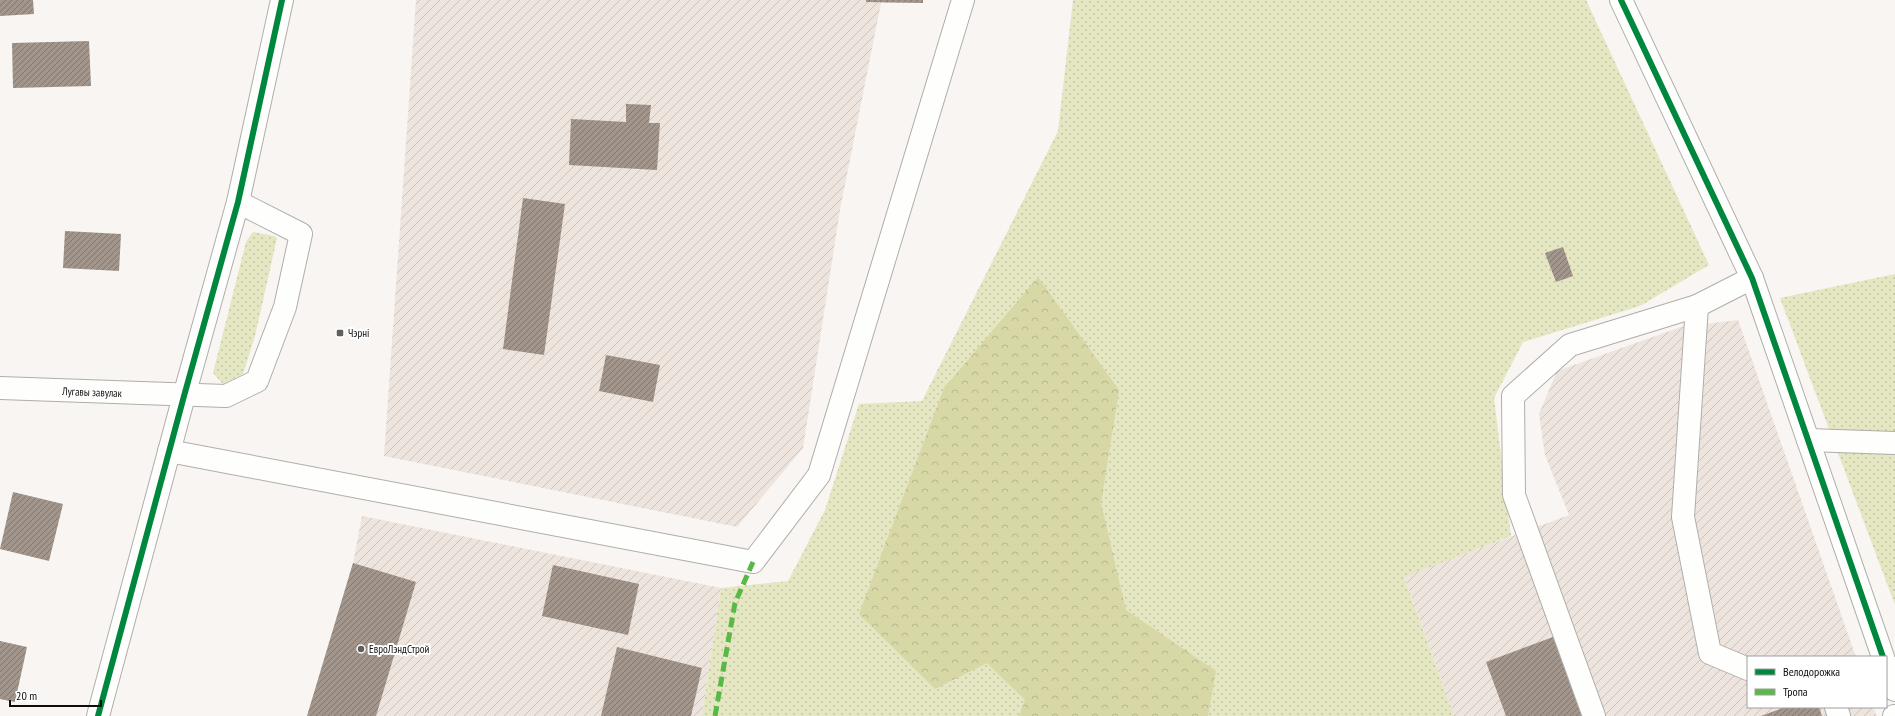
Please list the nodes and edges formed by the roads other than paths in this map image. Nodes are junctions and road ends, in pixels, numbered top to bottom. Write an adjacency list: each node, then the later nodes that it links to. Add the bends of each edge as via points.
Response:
1 (282, 0): 4 (street)
2 (963, 0): 11 (street, via 819,475 753,562)
3 (1621, 0): 5 (street)
4 (238, 202): 8 (street); 8 (street, Лугавы завулак, via 301,234 285,307 257,382 226,396)
5 (1752, 278): 6 (street); 9 (street)
6 (1698, 306): 14 (street, via 1682,517 1710,653); 17 (street, via 1570,345 1513,396 1514,495)
7 (0, 388): 8 (street, Лугавы завулак)
8 (184, 396): 11 (street)
9 (1808, 440): 10 (street); 12 (street)
10 (1895, 443)
11 (169, 451): 16 (street)
12 (1884, 656)
13 (1887, 667): 15 (street)
14 (1747, 669)
15 (1895, 690)
16 (98, 716)
17 (1594, 716)

